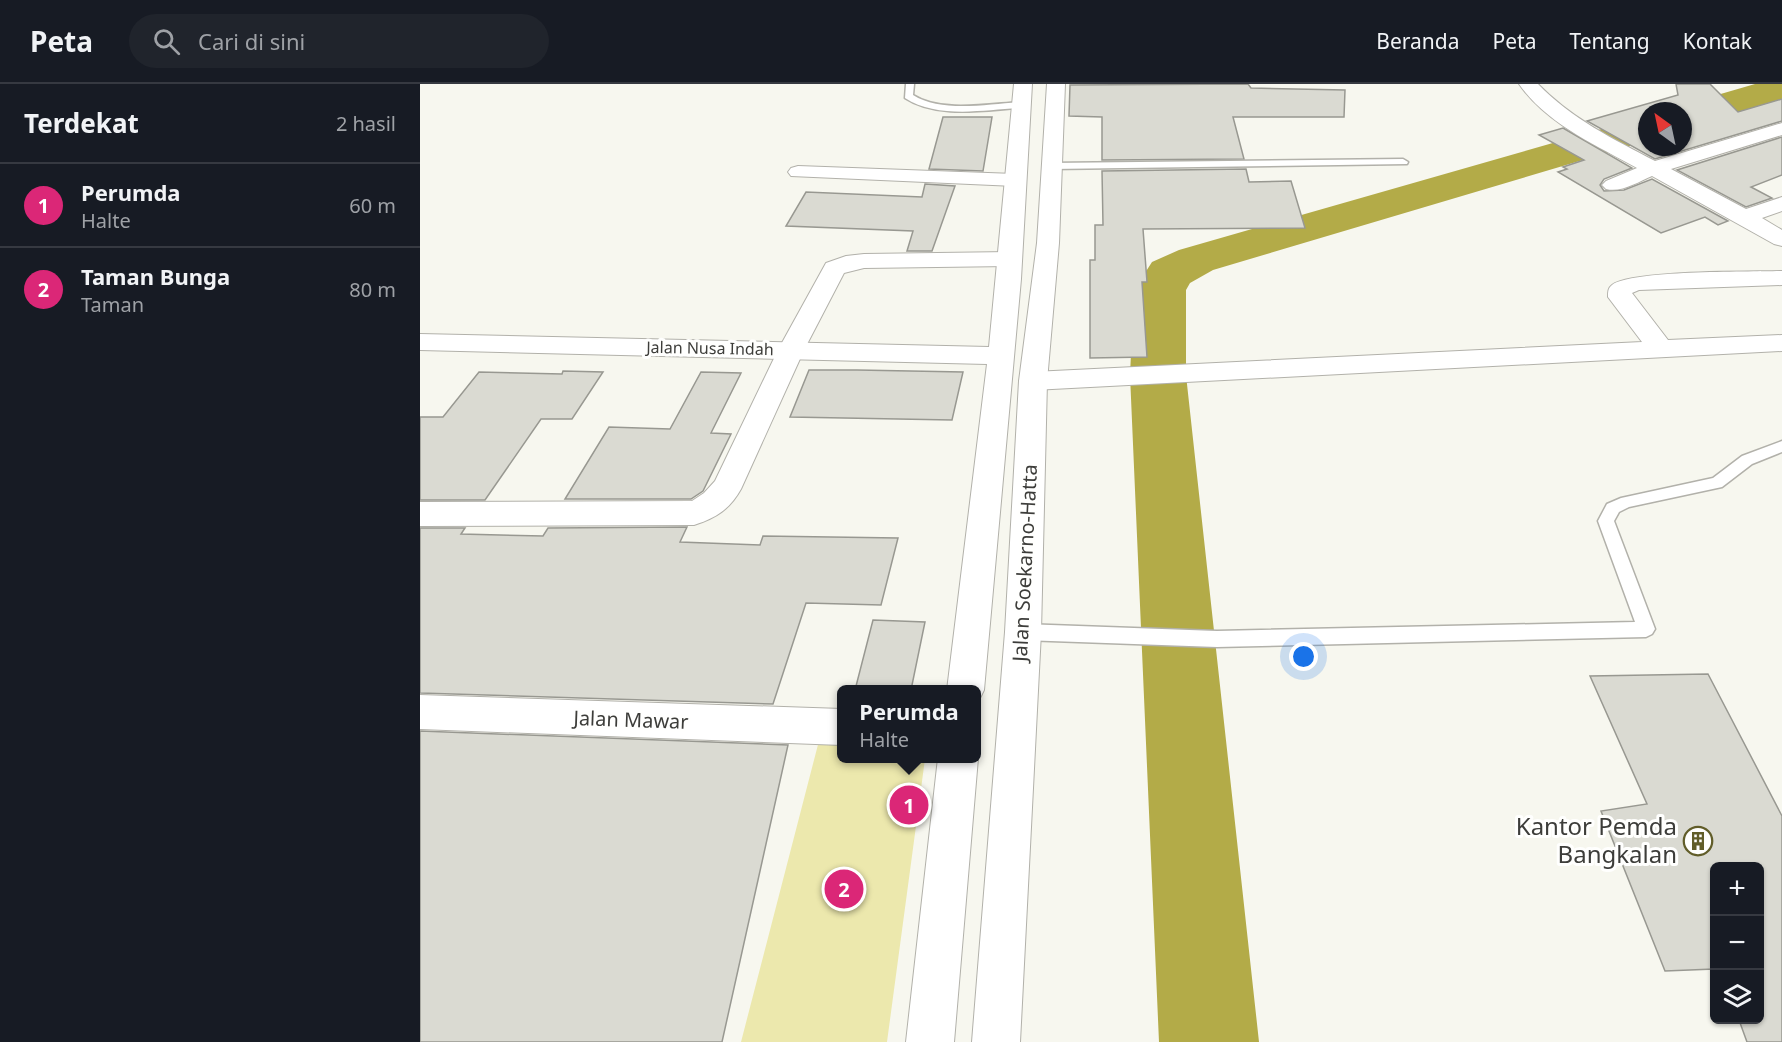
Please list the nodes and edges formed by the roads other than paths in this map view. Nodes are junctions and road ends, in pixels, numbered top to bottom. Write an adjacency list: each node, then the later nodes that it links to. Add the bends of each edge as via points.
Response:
1 (910, 84): 4 (lane, via 908,96 921,105)
2 (1056, 84): 7 (street, Jalan Soekarno-Hatta)
3 (1528, 84): 8 (street, via 1553,110)
4 (1021, 95): 10 (street)
5 (1778, 133): 8 (street)
6 (1403, 162): 7 (lane)
7 (1051, 166): 15 (street, Jalan Soekarno-Hatta)
8 (1651, 169): 11 (street); 13 (street)
9 (798, 172): 10 (street)
10 (1016, 180): 16 (street)
11 (1613, 185)
12 (1782, 204): 13 (street)
13 (1744, 217): 14 (street)
14 (1782, 239)
15 (1048, 243): 16 (street); 18 (street, Jalan Soekarno-Hatta)
16 (1010, 260): 18 (street); 22 (street, via 864,261 838,266 831,271); 23 (street)
17 (1782, 278): 21 (street, via 1635,283 1620,290 1620,297)
18 (1044, 279): 24 (street, Jalan Soekarno-Hatta)
19 (420, 342): 22 (street, Jalan Nusa Indah)
20 (1782, 343): 21 (street)
21 (1661, 349): 24 (street)
22 (791, 350): 23 (street, Jalan Nusa Indah); 26 (street, via 729,483 707,508 694,513)
23 (999, 356): 28 (street)
24 (1033, 381): 27 (street, Jalan Soekarno-Hatta)
25 (1782, 446): 27 (lane, via 1747,460 1717,483 1613,508 1606,521 1646,629 1217,639)
26 (420, 514)
27 (1023, 632): 33 (street, Jalan Soekarno-Hatta)
28 (966, 685)
29 (420, 712): 30 (street, Jalan Mawar)
30 (837, 727)
31 (958, 763): 32 (street)
32 (930, 1042)
33 (996, 1042)

